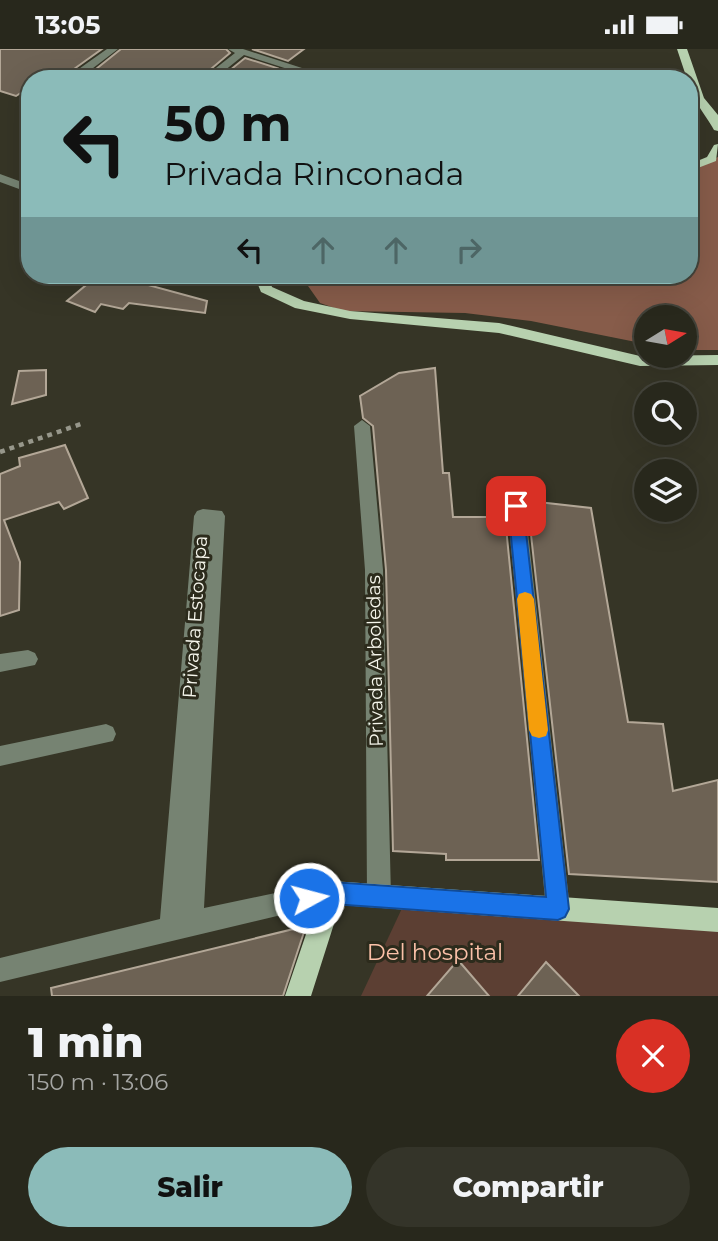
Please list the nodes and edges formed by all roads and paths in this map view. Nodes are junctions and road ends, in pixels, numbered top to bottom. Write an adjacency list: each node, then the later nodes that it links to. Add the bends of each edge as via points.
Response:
1 (113, 49): 4 (street)
2 (682, 49): 7 (main road)
3 (237, 50): 5 (street); 6 (street)
4 (84, 70)
5 (216, 70)
6 (302, 70)
7 (689, 70)
8 (698, 96): 9 (main road)
9 (699, 99): 10 (main road)
10 (718, 128)
11 (718, 147): 12 (main road, via 712,159)
12 (698, 165)
13 (0, 168): 14 (street)
14 (21, 174)
15 (0, 177): 16 (street)
16 (21, 185)
17 (264, 284): 18 (main road, via 300,305 350,315 499,328 640,361)
18 (718, 360)
19 (81, 424): 21 (path)
20 (362, 426): 28 (street, Privada Arboledas, via 374,570)
21 (0, 452)
22 (516, 506): 29 (street)
23 (27, 659): 24 (street)
24 (0, 663)
25 (106, 734): 26 (street)
26 (0, 756)
27 (332, 893): 28 (main road); 31 (street); 33 (main road)
28 (379, 896): 29 (main road)
29 (558, 909): 30 (main road)
30 (718, 920)
31 (181, 926): 31 (street, Privada Estocapa, via 216,516 203,516); 32 (street)
32 (0, 970)
33 (298, 996)

